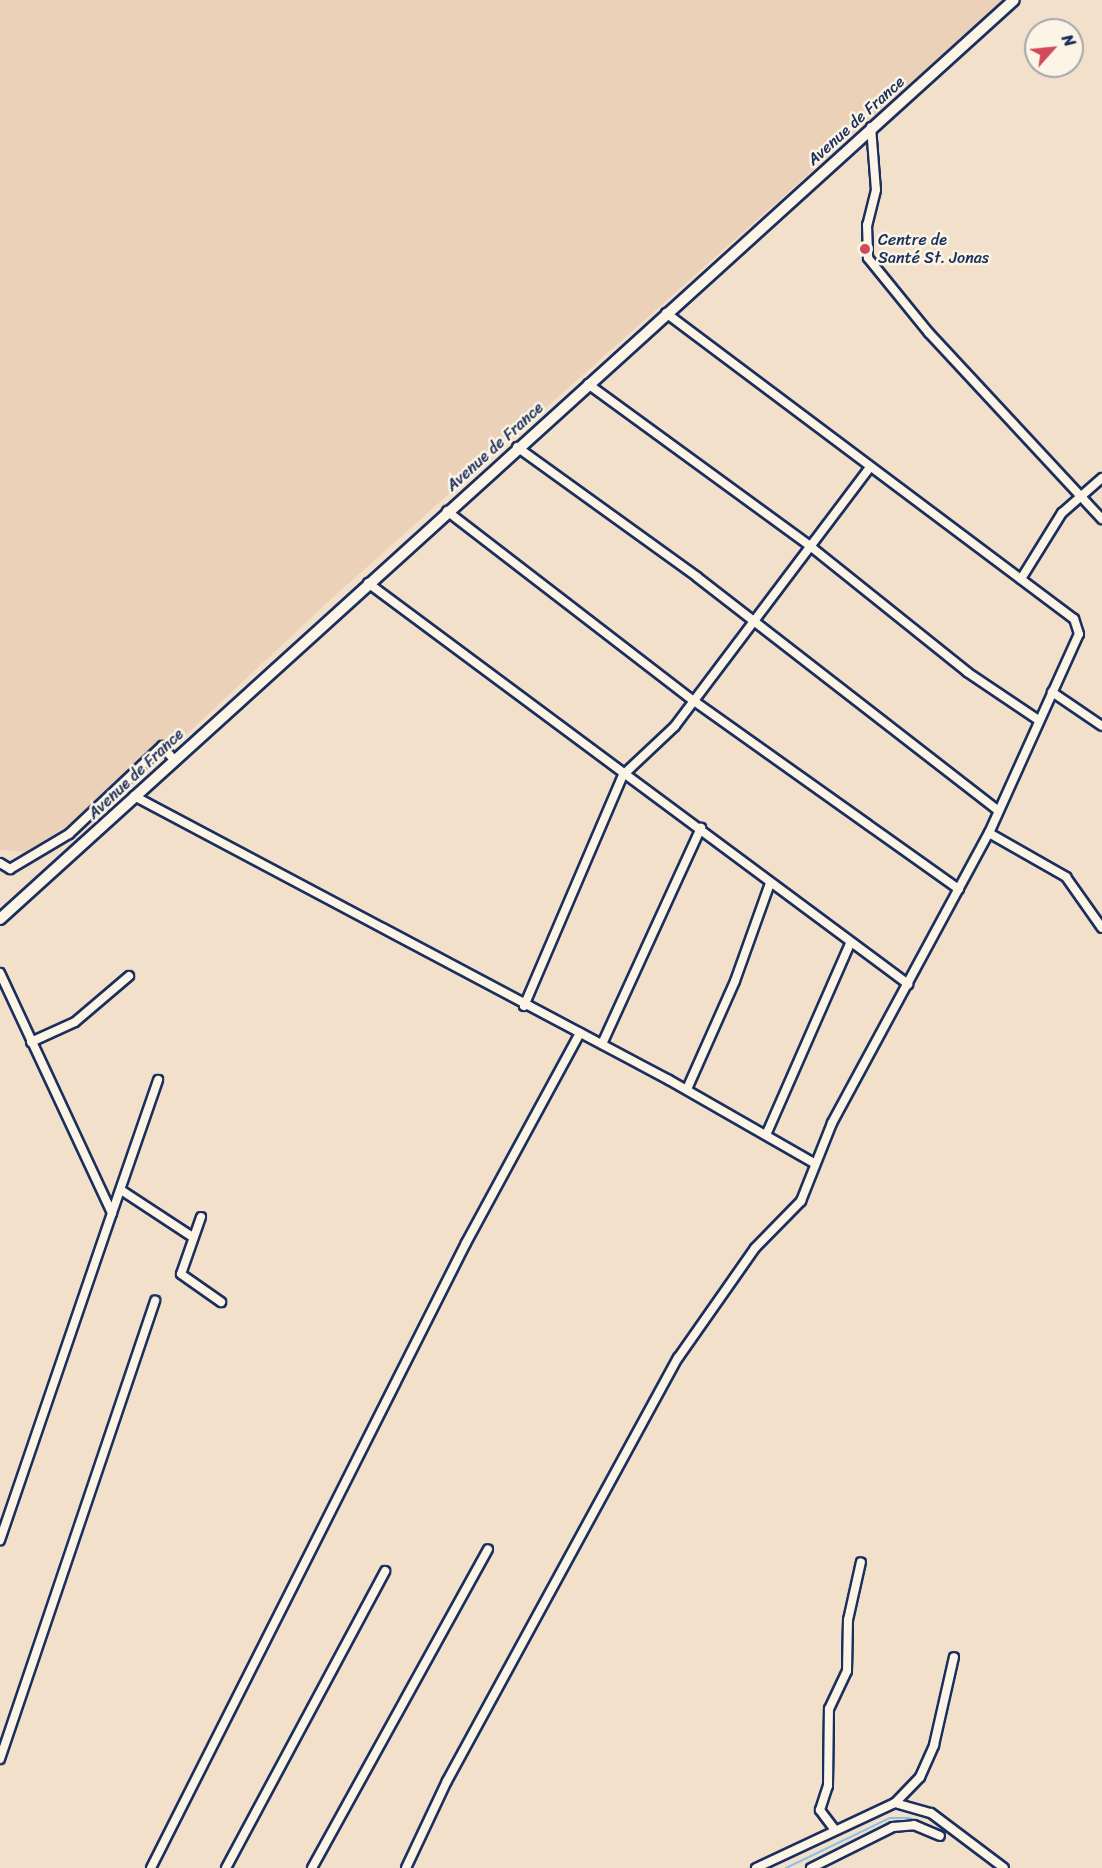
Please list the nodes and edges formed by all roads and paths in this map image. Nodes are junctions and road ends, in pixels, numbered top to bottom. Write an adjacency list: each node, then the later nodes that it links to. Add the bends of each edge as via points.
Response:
1 (1014, 0): 2 (main road, Avenue de France)
2 (871, 127): 3 (main road, Avenue de France); 8 (street, via 876,190 867,225 868,258 929,333)
3 (666, 313): 4 (main road, Avenue de France); 6 (street)
4 (588, 384): 5 (main road, Avenue de France); 11 (street)
5 (517, 447): 9 (main road, Avenue de France); 14 (street)
6 (869, 469): 11 (street); 12 (street)
7 (1102, 478): 8 (street)
8 (1082, 495): 10 (street); 12 (street, via 1055,521)
9 (447, 511): 13 (main road, Avenue de France); 16 (street)
10 (1102, 519)
11 (810, 546): 14 (street); 17 (street, via 967,672)
12 (1021, 579): 15 (street, via 1078,626)
13 (368, 583): 19 (main road, Avenue de France); 20 (street)
14 (752, 622): 16 (street); 22 (street)
15 (1052, 692): 17 (street); 18 (street)
16 (694, 701): 20 (street); 29 (street)
17 (1037, 719): 22 (street)
18 (1102, 726)
19 (174, 760): 21 (main road, Avenue de France); 26 (street, via 162,746 69,834)
20 (623, 775): 23 (street); 36 (street)
21 (134, 796): 30 (main road, Avenue de France); 36 (street)
22 (997, 810): 24 (street)
23 (701, 828): 28 (street); 39 (street)
24 (989, 833): 29 (street); 31 (street, via 1066,877)
25 (0, 863): 26 (street)
26 (10, 869): 27 (street)
27 (0, 875)
28 (770, 883): 32 (street); 41 (street, via 735,981)
29 (959, 889): 35 (street)
30 (0, 919)
31 (1102, 928)
32 (850, 944): 35 (street); 42 (street)
33 (0, 973): 38 (street)
34 (129, 976): 38 (street, via 75,1022)
35 (908, 984): 43 (street)
36 (524, 1006): 37 (street)
37 (580, 1033): 39 (street); 59 (street, via 466,1243)
38 (31, 1042): 45 (street)
39 (602, 1044): 41 (street)
40 (158, 1080): 44 (street)
41 (687, 1089): 42 (street)
42 (766, 1135): 43 (street)
43 (812, 1162): 62 (street, via 801,1201 755,1248 678,1358 447,1781)
44 (121, 1190): 45 (street); 47 (street)
45 (112, 1213): 50 (street)
46 (201, 1217): 47 (street)
47 (191, 1236): 49 (street, via 182,1277)
48 (155, 1300): 55 (street)
49 (221, 1302)
50 (0, 1540)
51 (488, 1549): 61 (street)
52 (861, 1562): 57 (street, via 848,1620 848,1671 829,1709 828,1786 820,1810)
53 (385, 1571): 60 (street)
54 (954, 1657): 56 (street, via 946,1712 930,1755 920,1777)
55 (0, 1759)
56 (895, 1803): 57 (street); 65 (street, via 931,1814)
57 (835, 1830): 63 (street)
58 (940, 1836): 64 (street, via 914,1825 893,1827)
59 (151, 1868)
60 (226, 1868)
61 (312, 1868)
62 (406, 1868)
63 (756, 1868)
64 (811, 1868)
65 (1004, 1868)

